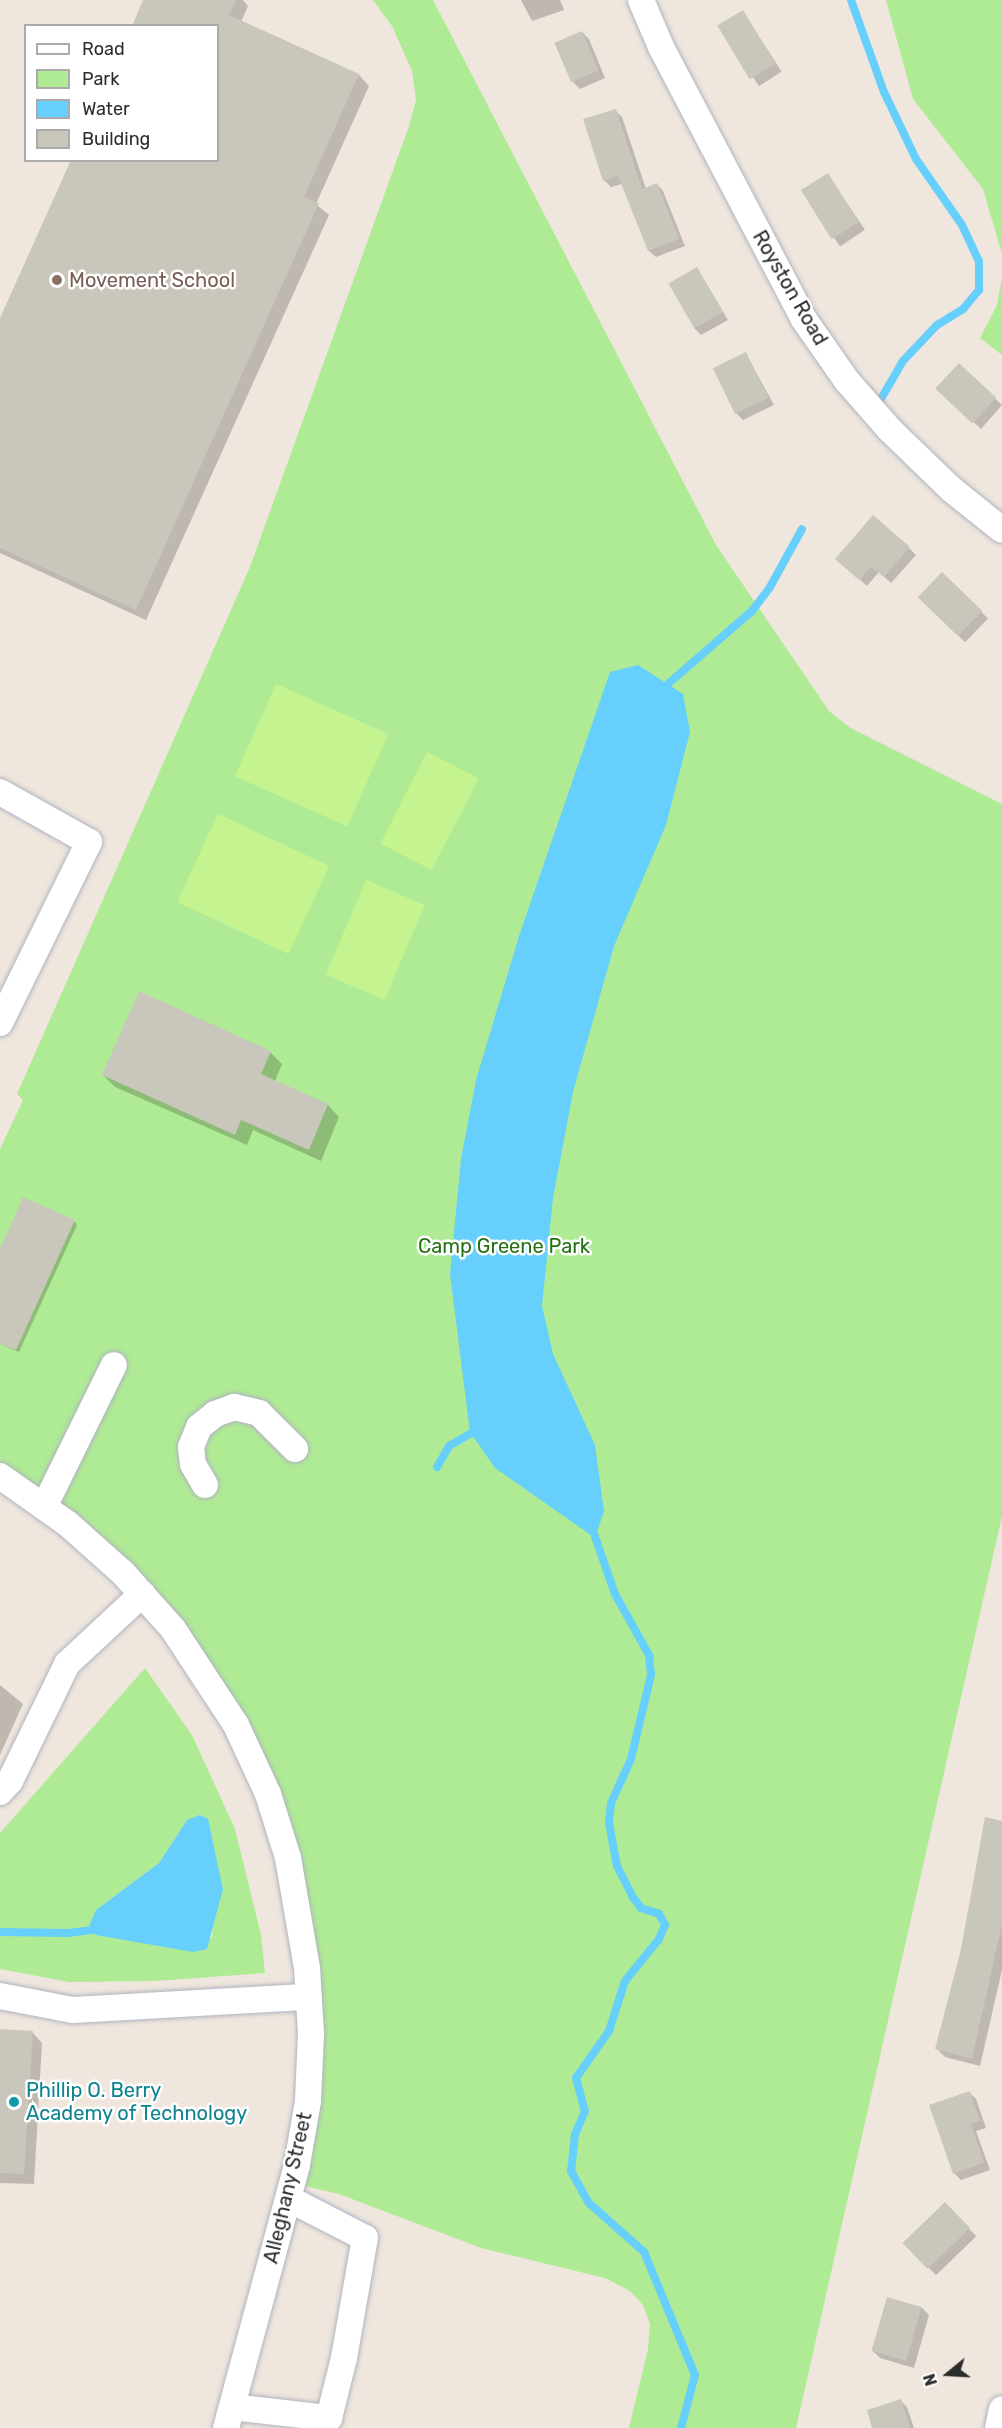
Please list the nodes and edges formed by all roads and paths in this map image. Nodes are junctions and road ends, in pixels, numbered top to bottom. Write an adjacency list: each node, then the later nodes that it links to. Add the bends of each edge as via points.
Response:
1 (642, 0): 2 (street, Royston Road, via 661,47 803,318 847,381 890,430 951,489)
2 (1002, 530)
3 (0, 792): 4 (street, via 90,842)
4 (8, 986): 5 (street)
5 (0, 1023)
6 (114, 1365): 10 (street)
7 (295, 1449): 9 (street, via 259,1413 234,1407 215,1414 199,1427 191,1447 193,1464)
8 (0, 1476): 10 (street, Alleghany Street)
9 (205, 1485)
10 (44, 1507): 11 (street, Alleghany Street, via 68,1524)
11 (142, 1594): 12 (street, via 67,1664 10,1780); 14 (street, Alleghany Street, via 212,1684 267,1794 298,1902)
12 (0, 1792)
13 (0, 1996): 14 (street, via 73,2010)
14 (309, 1997): 15 (street, Alleghany Street, via 308,2101)
15 (289, 2199): 17 (street, Alleghany Street); 17 (street, via 365,2238 344,2358 328,2418)
16 (1002, 2409): 18 (street)
17 (229, 2417)
18 (998, 2428)

